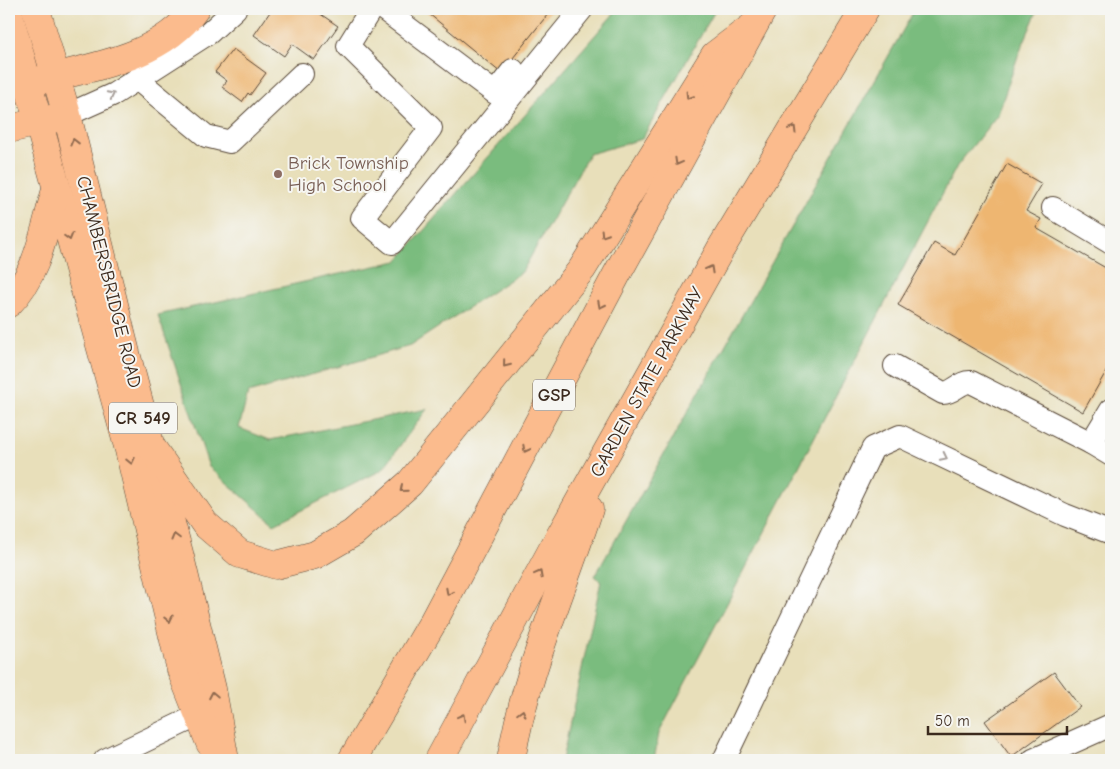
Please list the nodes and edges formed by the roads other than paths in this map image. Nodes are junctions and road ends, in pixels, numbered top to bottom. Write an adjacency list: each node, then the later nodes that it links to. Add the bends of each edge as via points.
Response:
1 (195, 9): 11 (main road)
2 (235, 9): 11 (lane, via 209,33)
3 (371, 9): 6 (lane, via 348,46 431,128 362,218 392,243)
4 (383, 9): 5 (lane, via 495,94)
5 (562, 9)
6 (582, 9)
7 (866, 9): 26 (main road, GARDEN STATE PARKWAY, one-way to 7, via 720,250)
8 (9, 15): 14 (main road, CHAMBERSBRIDGE ROAD / CR 549)
9 (39, 15): 13 (main road, CHAMBERSBRIDGE ROAD / CR 549)
10 (758, 18): 25 (main road, one-way to 25, via 715,54 582,269 410,483 353,533 315,555 276,565 240,554 205,524); 34 (main road, GSP, one-way to 34, via 617,274 433,622)
11 (136, 67): 12 (lane, via 206,136 230,142); 13 (main road); 15 (lane, one-way to 11, via 114,94)
12 (302, 74)
13 (55, 76): 14 (main road); 15 (main road, CHAMBERSBRIDGE ROAD / CR 549)
14 (18, 86): 16 (main road, CHAMBERSBRIDGE ROAD / CR 549)
15 (67, 116): 16 (main road); 25 (main road, CHAMBERSBRIDGE ROAD / CR 549, one-way to 15)
16 (39, 122): 17 (main road); 18 (main road, CHAMBERSBRIDGE ROAD / CR 549)
17 (9, 130)
18 (56, 190): 21 (main road, via 29,277); 29 (main road, CHAMBERSBRIDGE ROAD / CR 549, one-way to 29, via 129,450 181,670)
19 (1053, 208): 20 (lane)
20 (1111, 243)
21 (9, 303)
22 (895, 366): 24 (lane, via 943,393 950,393 971,382)
23 (1111, 410): 24 (lane)
24 (1090, 443): 27 (lane)
25 (150, 445): 33 (main road, CHAMBERSBRIDGE ROAD / CR 549, one-way to 25, via 212,689)
26 (609, 449): 35 (main road, GARDEN STATE PARKWAY, one-way to 26); 36 (main road, one-way to 26, via 541,646)
27 (1111, 455)
28 (1111, 533): 37 (lane, one-way to 28, via 873,448 900,436 1065,515)
29 (199, 715): 31 (lane); 32 (main road, CHAMBERSBRIDGE ROAD / CR 549)
30 (1111, 725): 38 (lane)
31 (105, 760)
32 (217, 760)
33 (225, 760)
34 (352, 760)
35 (439, 760)
36 (511, 760)
37 (724, 760)
38 (1033, 760)

